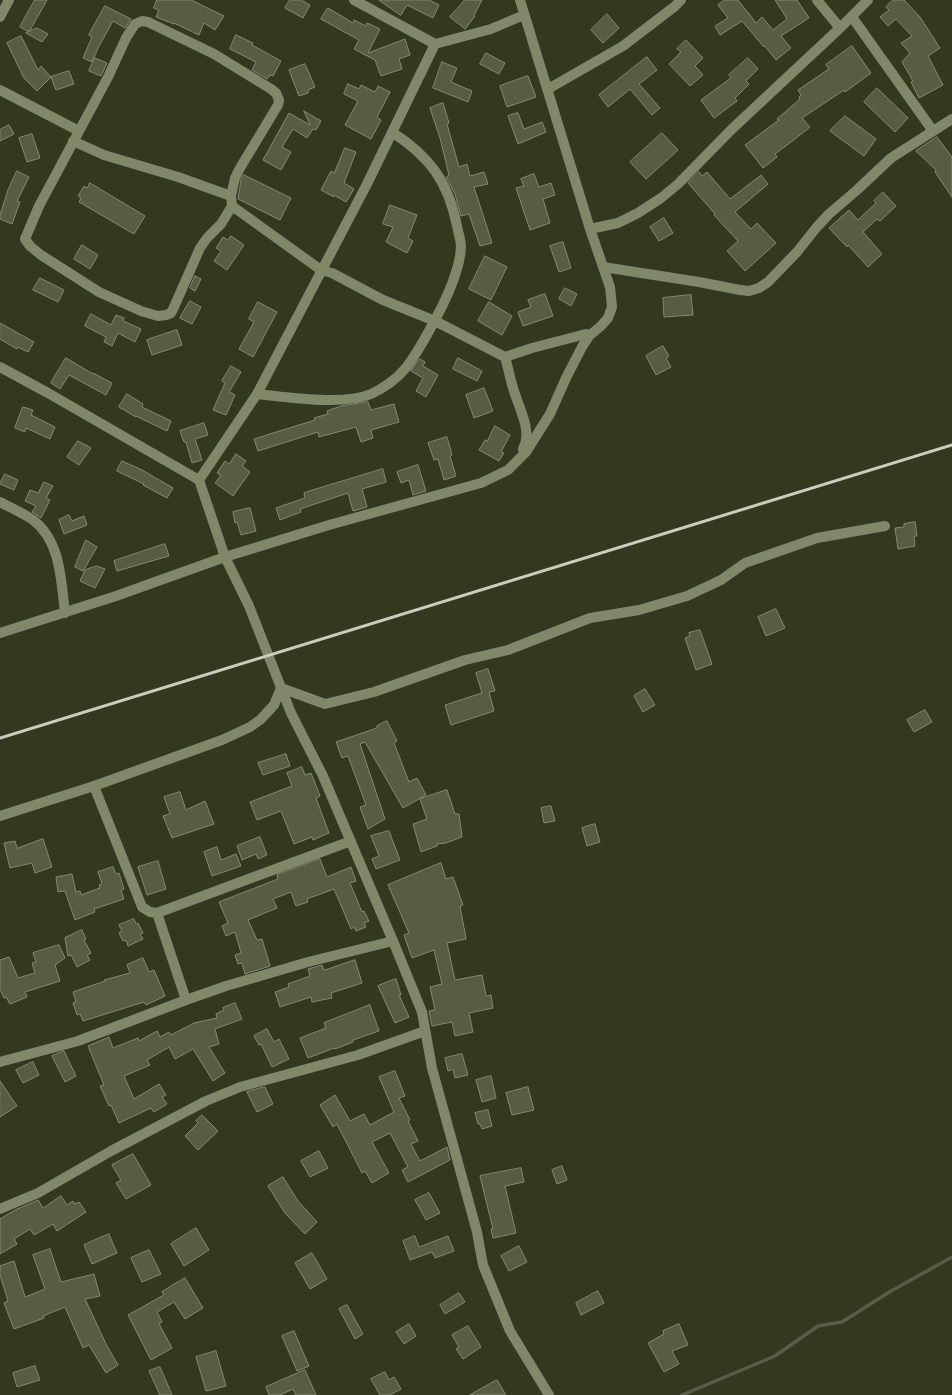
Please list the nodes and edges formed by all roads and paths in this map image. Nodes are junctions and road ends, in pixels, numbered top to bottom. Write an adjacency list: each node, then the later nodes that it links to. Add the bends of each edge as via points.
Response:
1 (9, 0): 8 (street)
2 (354, 0): 11 (street)
3 (520, 0): 7 (street)
4 (681, 0): 12 (street, via 623,46)
5 (817, 0): 10 (street)
6 (868, 0): 9 (street)
7 (524, 15): 11 (street, via 491,29); 12 (street)
8 (0, 16)
9 (852, 17): 10 (street); 16 (street)
10 (840, 28): 20 (street, via 661,198 618,223)
11 (435, 44): 17 (street)
12 (548, 89): 20 (street)
13 (0, 90): 15 (street)
14 (952, 119): 16 (street)
15 (79, 131): 18 (street); 19 (street, via 126,38 135,24 148,22 214,54 276,93 278,105 235,178)
16 (933, 131): 21 (street, via 892,158 829,214 792,257 759,288 750,291 740,290)
17 (392, 132): 22 (street); 23 (street, via 427,159 440,176 454,211 461,246 454,279)
18 (73, 141): 19 (street, via 104,155 178,177); 19 (street, via 39,206 26,239 41,255 92,288 141,311 158,316 170,313 200,248 221,224)
19 (231, 201): 22 (street)
20 (590, 229): 21 (street)
21 (603, 267): 24 (street, via 610,287 612,307 608,318)
22 (321, 270): 23 (street, via 332,273 383,300); 27 (street)
23 (435, 320): 25 (street); 27 (street, via 408,367 393,381 370,394 345,401)
24 (589, 336): 25 (street, via 586,334 571,337); 28 (street, via 550,414)
25 (505, 357): 28 (street, via 524,418 527,438)
26 (0, 368): 29 (street)
27 (256, 394): 29 (street)
28 (518, 460): 32 (street, via 508,470 481,483)
29 (199, 480): 32 (street)
30 (0, 502): 33 (street, via 33,520 53,545 59,564)
31 (885, 526): 35 (street, via 817,538 745,563 722,580 687,596 639,610 590,618 508,650 465,660 374,692 325,704)
32 (225, 557): 33 (street); 35 (street, via 249,606)
33 (65, 613): 34 (street)
34 (0, 633)
35 (281, 688): 36 (street, via 274,705 250,727 222,740); 38 (street)
36 (94, 786): 37 (street); 39 (street, via 142,907)
37 (0, 816)
38 (351, 841): 39 (street); 40 (street)
39 (157, 913): 41 (street)
40 (393, 941): 41 (street, via 308,962); 42 (street, via 422,1012)
41 (186, 1000): 43 (street, via 78,1041)
42 (425, 1031): 44 (street, via 358,1056 240,1087 206,1101 38,1192); 45 (street, via 432,1068 475,1225 483,1265 510,1331)
43 (0, 1062)
44 (0, 1208)
45 (549, 1395)

